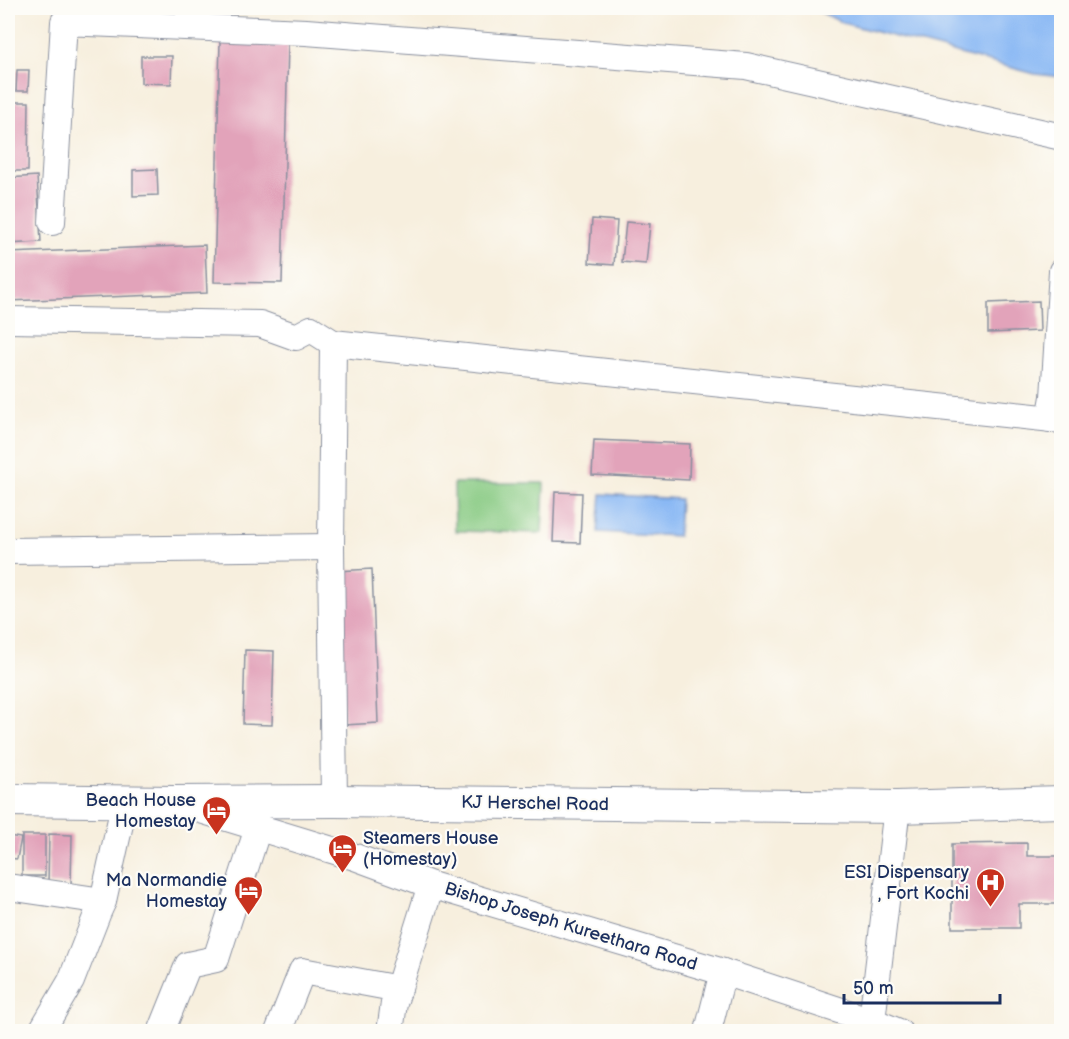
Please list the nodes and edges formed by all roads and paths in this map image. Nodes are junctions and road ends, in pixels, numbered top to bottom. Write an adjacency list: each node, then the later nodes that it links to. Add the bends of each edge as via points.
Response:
1 (1062, 137): 2 (street, via 746,66 306,32 64,22)
2 (52, 222)
3 (1062, 271): 6 (street)
4 (8, 320): 5 (street, via 260,324 296,337 311,329)
5 (333, 343): 6 (street); 8 (street)
6 (1056, 420)
7 (8, 544): 8 (street)
8 (331, 547): 11 (street)
9 (8, 800): 10 (main road, KJ Herschel Road)
10 (125, 801): 12 (main road, KJ Herschel Road); 18 (street)
11 (334, 801): 12 (main road, KJ Herschel Road); 14 (main road, KJ Herschel Road)
12 (173, 802): 15 (street, Bishop Joseph Kureethara Road)
13 (1062, 802): 14 (main road, KJ Herschel Road)
14 (897, 807): 21 (street)
15 (258, 828): 16 (street, Bishop Joseph Kureethara Road); 23 (street, via 216,959 188,965)
16 (432, 885): 19 (street, Bishop Joseph Kureethara Road); 20 (street)
17 (8, 887): 18 (street)
18 (103, 901): 22 (street, via 71,981)
19 (723, 972): 21 (street, Bishop Joseph Kureethara Road); 26 (street)
20 (399, 989): 24 (street, via 302,971); 25 (street)
21 (872, 1022): 27 (street, Bishop Joseph Kureethara Road)
22 (41, 1032)
23 (161, 1032)
24 (278, 1032)
25 (390, 1032)
26 (709, 1032)
27 (899, 1032)

